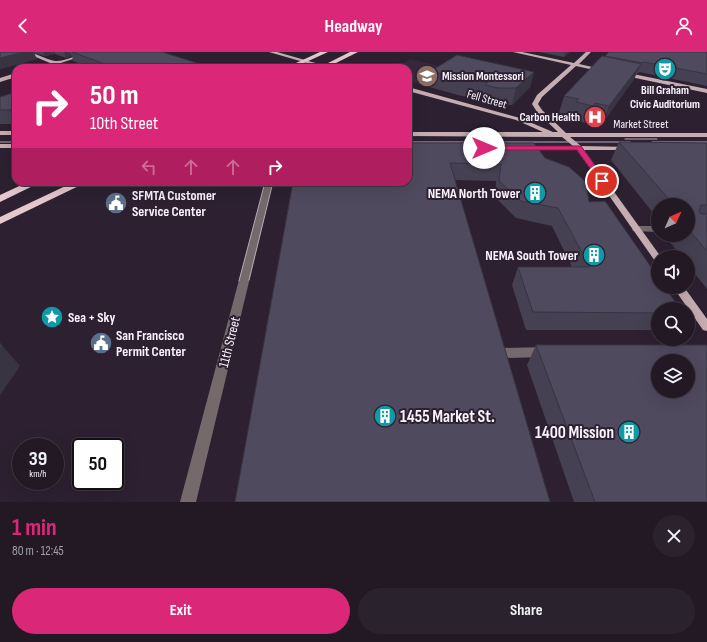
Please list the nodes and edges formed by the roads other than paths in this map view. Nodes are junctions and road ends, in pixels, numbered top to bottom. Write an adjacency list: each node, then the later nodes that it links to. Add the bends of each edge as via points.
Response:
1 (26, 52): 9 (main road)
2 (93, 52): 9 (main road)
3 (271, 52): 8 (main road)
4 (325, 52): 8 (highway)
5 (355, 52): 13 (highway)
6 (515, 52): 14 (main road)
7 (589, 52): 14 (main road)
8 (304, 61): 11 (highway); 12 (main road)
9 (55, 63): 10 (main road)
10 (52, 64)
11 (297, 64)
12 (313, 64)
13 (332, 64)
14 (576, 64): 18 (main road); 23 (main road, via 539,96 535,104)
15 (12, 76): 16 (main road)
16 (0, 80)
17 (412, 90): 22 (main road, Fell Street, via 518,119)
18 (707, 91)
19 (0, 133): 20 (main road)
20 (12, 133)
21 (412, 134): 22 (main road, Market Street)
22 (554, 135): 23 (main road, Market Street); 28 (main road, Fell Street)
23 (565, 135): 24 (main road, Market Street); 28 (main road)
24 (707, 135)
25 (0, 146): 26 (main road)
26 (12, 146)
27 (519, 148): 28 (main road, Market Street)
28 (578, 148): 29 (main road, Market Street); 35 (main road)
29 (638, 148)
30 (28, 186): 33 (highway)
31 (74, 186): 34 (highway)
32 (268, 186): 42 (street, 11th Street)
33 (0, 199)
34 (0, 221)
35 (636, 229): 36 (street); 37 (main road)
36 (651, 229)
37 (651, 250)
38 (683, 294): 39 (main road)
39 (707, 327)
40 (558, 352): 41 (street)
41 (504, 353)
42 (188, 502)

